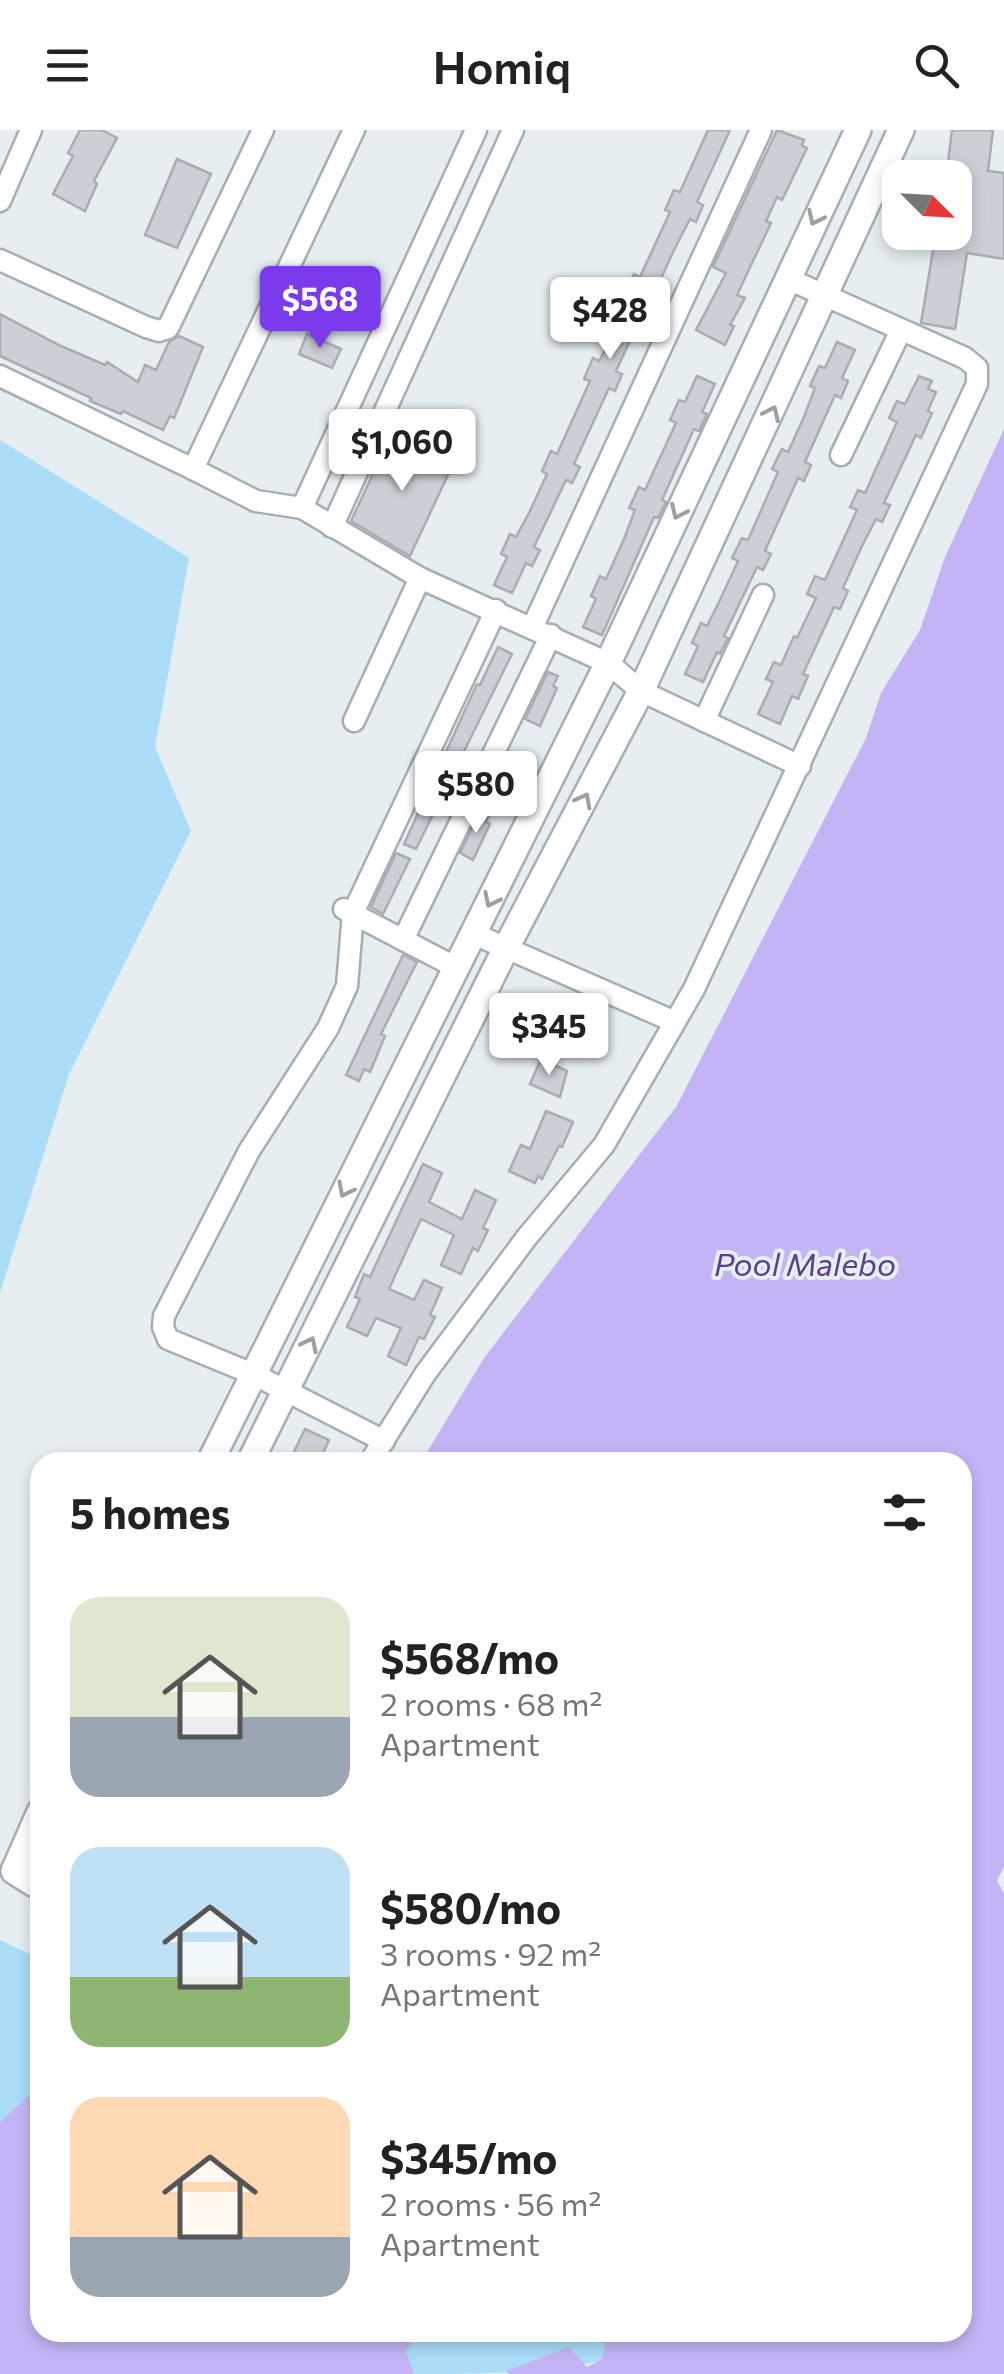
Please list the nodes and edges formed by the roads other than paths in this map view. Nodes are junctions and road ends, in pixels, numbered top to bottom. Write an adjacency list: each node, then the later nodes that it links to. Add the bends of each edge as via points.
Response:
1 (31, 130): 9 (street)
2 (263, 130): 12 (street, via 168,328 146,328)
3 (354, 130): 18 (street)
4 (476, 130): 10 (street)
5 (514, 130): 11 (street)
6 (761, 130): 24 (street)
7 (858, 130): 13 (street, one-way to 13)
8 (901, 130): 14 (street)
9 (0, 201)
10 (426, 237): 11 (street); 19 (street)
11 (457, 250): 20 (street)
12 (0, 260)
13 (786, 278): 14 (street); 25 (street, one-way to 25)
14 (826, 296): 15 (street); 26 (street, one-way to 14)
15 (901, 330): 17 (street); 29 (street, via 965,358 977,368 977,384)
16 (0, 376): 18 (street)
17 (841, 455)
18 (193, 469): 19 (street, via 256,501)
19 (302, 508): 20 (street)
20 (332, 528): 21 (street)
21 (420, 578): 23 (street); 28 (street)
22 (763, 596): 27 (street)
23 (496, 610): 24 (street); 30 (street)
24 (542, 630): 25 (street); 32 (street)
25 (608, 663): 26 (street); 31 (street, one-way to 31)
26 (641, 691): 27 (street); 33 (street, one-way to 26)
27 (704, 720): 29 (street)
28 (354, 721)
29 (800, 766): 35 (street)
30 (347, 910): 32 (street); 36 (street, via 347,986 328,1028 249,1151 164,1316 168,1339)
31 (474, 934): 33 (street); 34 (street)
32 (403, 940): 34 (street)
33 (506, 948): 35 (street); 37 (street, one-way to 33)
34 (457, 968): 36 (street, one-way to 36)
35 (675, 1022): 38 (street, via 604,1145 436,1359)
36 (253, 1374): 37 (street); 39 (street)
37 (286, 1392): 38 (street); 40 (street)
38 (384, 1441): 41 (street)
39 (215, 1452)
40 (255, 1452)
41 (377, 1452)
42 (30, 1833): 43 (street, via 14,1866 17,1876)
43 (30, 1878)

